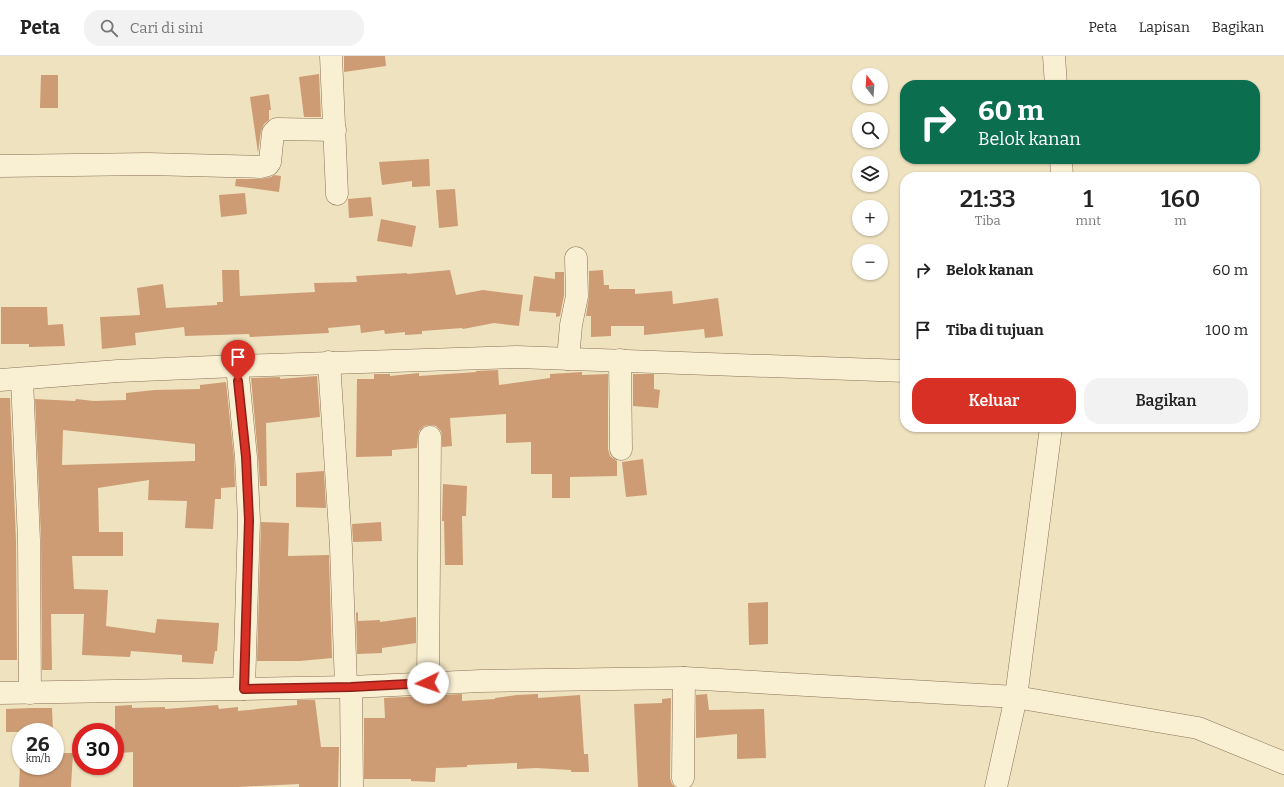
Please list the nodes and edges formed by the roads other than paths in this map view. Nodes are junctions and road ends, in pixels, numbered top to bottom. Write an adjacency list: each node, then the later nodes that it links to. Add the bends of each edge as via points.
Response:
1 (331, 56): 4 (street)
2 (1054, 56): 3 (street)
3 (1056, 80)
4 (335, 130): 5 (street, via 277,129 273,133 270,162 261,167 148,164); 6 (street)
5 (0, 166)
6 (338, 194)
7 (576, 258): 8 (street, via 577,296)
8 (568, 359): 9 (street); 10 (street, via 517,357)
9 (620, 360): 12 (street); 17 (street)
10 (329, 362): 11 (street); 20 (street)
11 (237, 366): 13 (street, via 118,371); 21 (street, via 249,520)
12 (900, 370)
13 (22, 379): 14 (street); 23 (street, via 29,540)
14 (0, 380)
15 (1050, 432): 24 (street)
16 (430, 437): 19 (street)
17 (621, 449)
18 (684, 678): 19 (street); 24 (street); 26 (street)
19 (428, 683): 20 (street)
20 (348, 686): 21 (street); 27 (street)
21 (244, 689): 23 (street)
22 (0, 693): 23 (street)
23 (30, 693)
24 (1016, 697): 25 (street, via 1198,728); 28 (street)
25 (1284, 763)
26 (683, 778)
27 (352, 787)
28 (996, 787)

